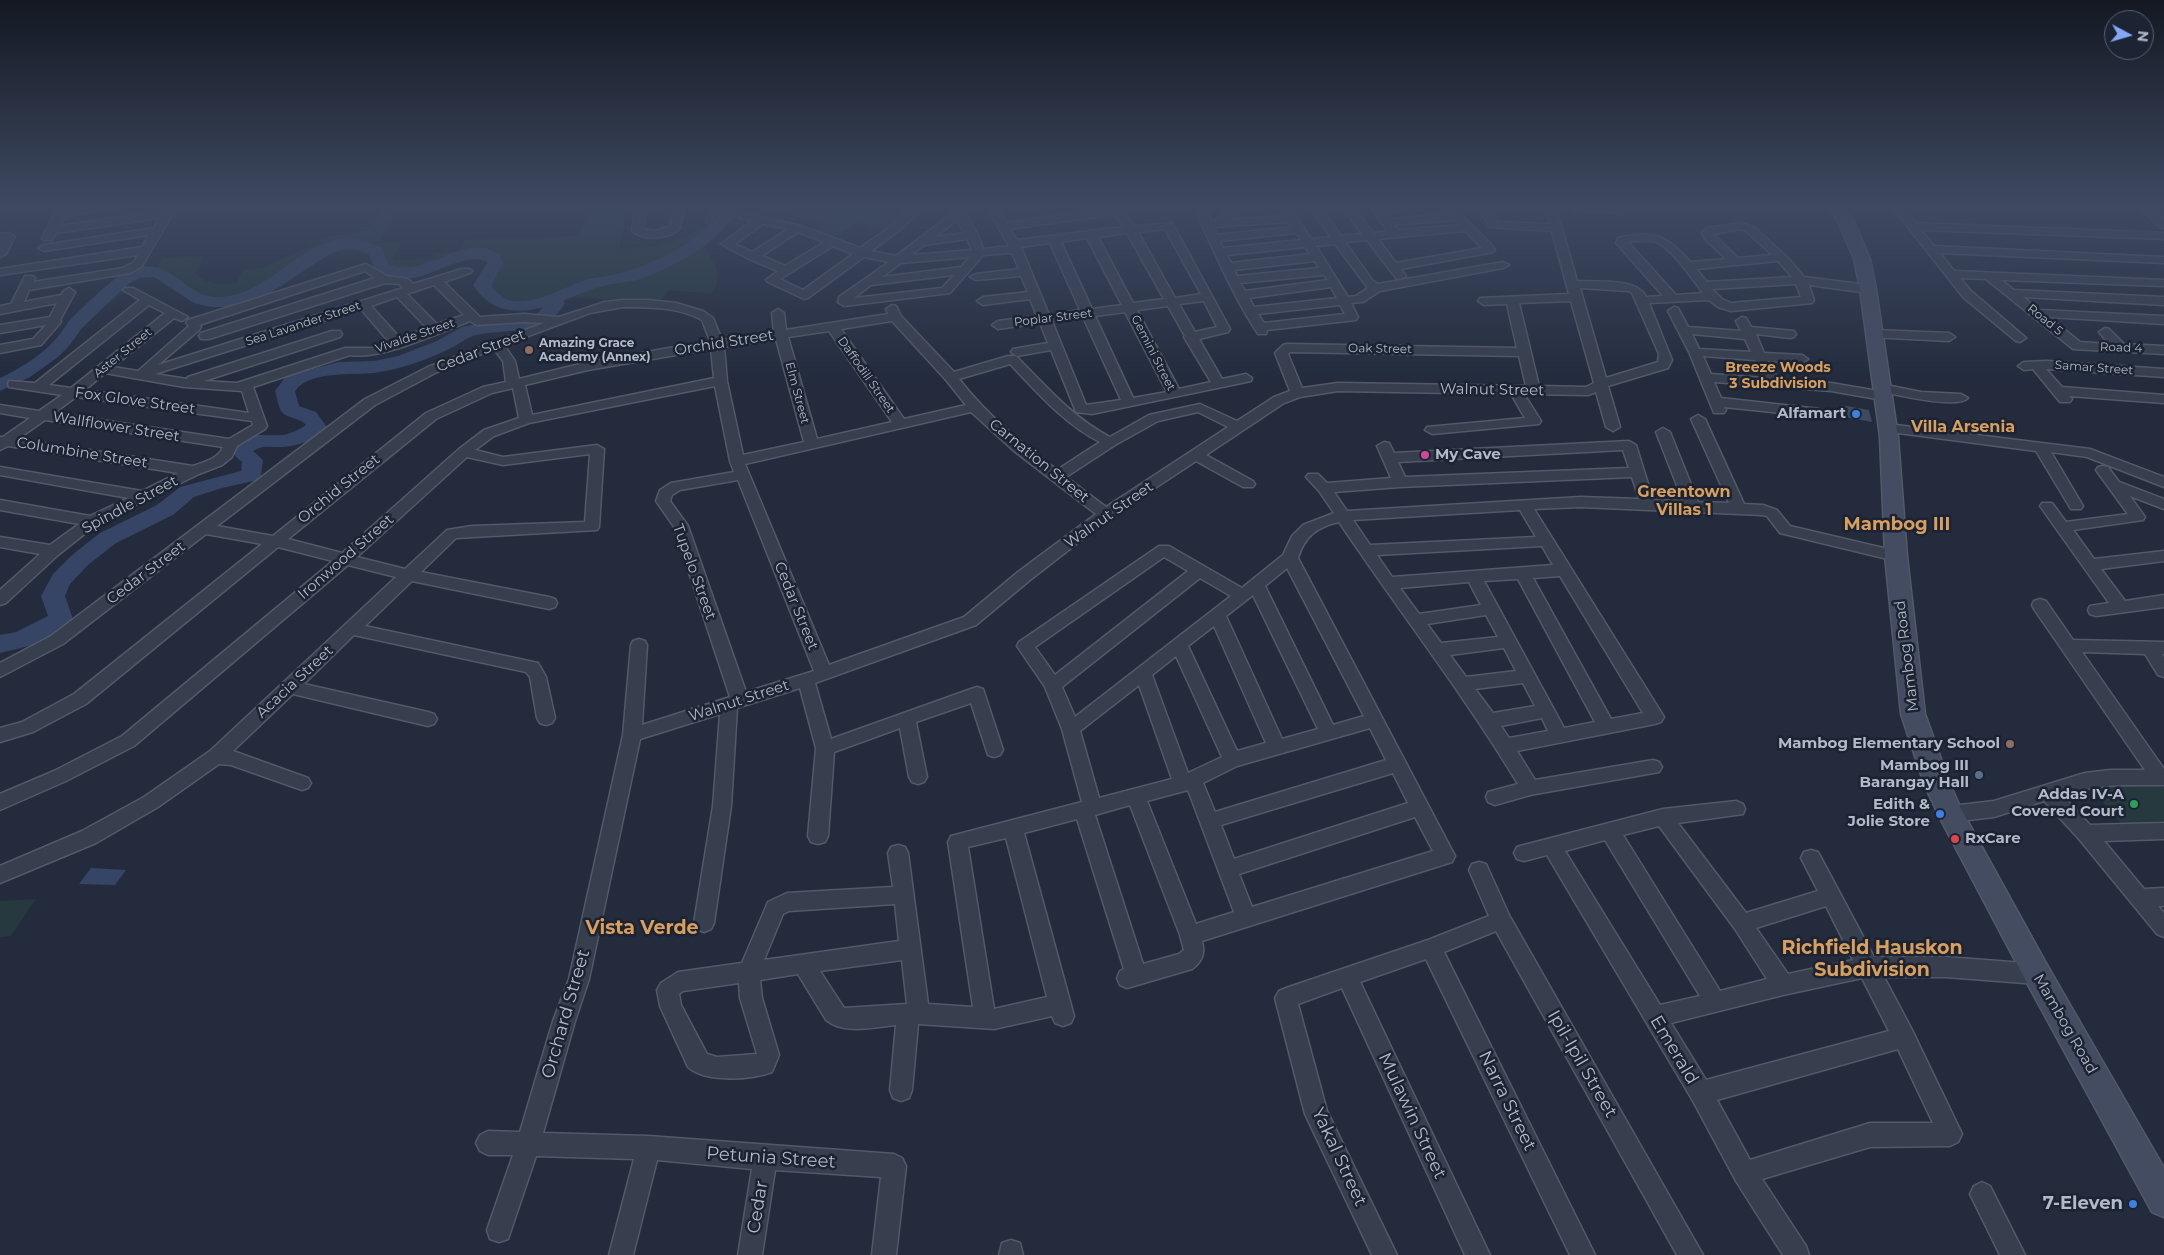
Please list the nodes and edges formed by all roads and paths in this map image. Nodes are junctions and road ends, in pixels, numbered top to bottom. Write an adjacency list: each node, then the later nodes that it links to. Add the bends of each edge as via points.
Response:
1 (1687, 266): 50 (street)
2 (27, 267): 30 (street)
3 (34, 267): 45 (street)
4 (134, 267): 35 (street, via 126,271)
5 (777, 267): 26 (street)
6 (792, 267): 26 (street)
7 (843, 267): 26 (street, via 804,295 772,280)
8 (888, 267): 40 (street)
9 (967, 267): 27 (street)
10 (1024, 267): 31 (street)
11 (1066, 267): 76 (street)
12 (1108, 267): 68 (street, Gemini Street)
13 (1151, 267): 64 (street)
14 (1191, 267): 54 (street)
15 (1227, 267): 16 (street); 38 (street)
16 (1231, 267)
17 (1324, 267): 29 (street)
18 (1358, 267): 46 (street)
19 (1394, 267): 41 (street)
20 (1494, 267): 41 (street)
21 (1567, 267): 44 (street)
22 (1642, 267): 66 (street)
23 (1787, 267): 39 (street)
24 (1864, 267): 47 (main road, Mambog Road)
25 (1945, 267): 32 (street)
26 (786, 270)
27 (964, 270): 40 (street); 40 (street, via 946,291 844,302)
28 (466, 271): 37 (street, Sea Lavander Street)
29 (1327, 271): 38 (street); 42 (street)
30 (0, 272)
31 (1026, 272): 34 (street); 52 (street)
32 (1951, 274): 33 (street); 98 (street, via 1966,294)
33 (1988, 275): 43 (street); 51 (street, Road 5)
34 (976, 277)
35 (76, 278): 45 (street); 56 (street)
36 (384, 279): 49 (street, via 403,281); 88 (street); 88 (street, via 366,267)
37 (436, 280): 49 (street, Sea Lavander Street); 78 (street)
38 (1233, 280): 53 (street)
39 (1800, 280): 47 (street); 50 (street); 84 (street, via 1808,300)
40 (866, 282)
41 (1405, 282): 46 (street)
42 (1335, 283): 53 (street); 58 (street)
43 (2164, 283)
44 (1572, 284): 55 (street); 126 (street, Walnut Street, via 1630,288 1640,294 1665,354 1666,360 1659,368)
45 (25, 287): 67 (street)
46 (1376, 288): 58 (street, via 1359,299)
47 (1868, 288): 94 (main road, Mambog Road)
48 (129, 290): 57 (street)
49 (404, 291): 65 (street, Sea Lavander Street); 89 (street)
50 (1707, 291): 66 (street); 84 (street)
51 (2012, 293): 63 (street); 75 (street, Road 5)
52 (1036, 295): 61 (street); 82 (street)
53 (1243, 296): 71 (street)
54 (1208, 297): 64 (street); 96 (street, via 1224,329)
55 (1576, 297): 59 (street); 126 (street)
56 (66, 298): 67 (street); 80 (street)
57 (148, 300): 72 (street); 128 (street)
58 (1345, 300): 71 (street); 71 (street, via 1351,317 1261,328)
59 (1512, 300): 62 (street); 110 (street)
60 (1650, 300): 66 (street)
61 (983, 301)
62 (1484, 301)
63 (2164, 301)
64 (1171, 303): 68 (street); 96 (street)
65 (363, 304): 77 (street, Sea Lavander Street); 99 (street)
66 (1673, 304): 90 (street)
67 (16, 306): 69 (street)
68 (1130, 309): 70 (street); 134 (street, Gemini Street)
69 (0, 310)
70 (1109, 311): 76 (street, Poplar Street)
71 (1250, 311)
72 (173, 313): 88 (street); 114 (street, Aster Street)
73 (778, 313): 95 (street, Elm Street)
74 (893, 313): 86 (street, Orchid Street); 117 (street, Carnation Street)
75 (2036, 313): 83 (street); 103 (street, Road 5)
76 (1088, 314): 82 (street, Poplar Street); 137 (street)
77 (324, 316): 92 (street); 108 (street, Sea Lavander Street)
78 (472, 316): 79 (street, via 477,321); 89 (street, Vivalde Street)
79 (535, 318): 81 (street)
80 (54, 320): 87 (street); 105 (street, via 36,342)
81 (558, 320): 100 (street, Cedar Street); 101 (street, Cedar Street, via 615,304 690,310 707,318)
82 (1045, 320): 85 (street, Poplar Street); 102 (street)
83 (2164, 320)
84 (1742, 321): 90 (street); 93 (street); 112 (street)
85 (998, 325)
86 (833, 327): 95 (street, Orchid Street); 145 (street, Daffodill Street)
87 (0, 329)
88 (197, 329): 108 (street); 116 (street)
89 (435, 329): 99 (street, Vivalde Street)
90 (1684, 330): 111 (street)
91 (2105, 332): 104 (street)
92 (336, 334): 107 (street); 122 (street)
93 (1790, 334)
94 (1874, 334): 97 (street); 133 (main road, Mambog Road)
95 (781, 335): 101 (street, Orchid Street); 154 (street, Elm Street)
96 (1190, 337): 124 (street)
97 (1949, 337)
98 (2020, 338)
99 (398, 343): 107 (street, Vivalde Street, via 368,353)
100 (497, 344): 123 (street, via 509,361); 181 (street, Cedar Street, via 409,379 370,402)
101 (716, 344): 120 (street, Cedar Street); 123 (street, Orchid Street, via 588,366)
102 (1055, 345): 109 (street); 137 (street, Gemini Street, via 1084,411)
103 (2078, 346): 104 (street, Road 4)
104 (2120, 348): 106 (street, Road 4)
105 (0, 349)
106 (2164, 350)
107 (349, 351): 127 (street, Vivalde Street)
108 (216, 352): 116 (street, Sea Lavander Street)
109 (1017, 352)
110 (1524, 352): 130 (street); 132 (street, Oak Street, via 1287,348 1281,353)
111 (1695, 352): 112 (street); 119 (street)
112 (1761, 356): 113 (street); 121 (street)
113 (1802, 359)
114 (102, 369): 116 (street); 131 (street, Aster Street)
115 (2164, 373): 136 (street, Samar Street, via 2030,366 2062,395)
116 (139, 375): 122 (street)
117 (952, 377): 138 (street, Carnation Street); 151 (street, via 1012,360 1088,431)
118 (1246, 378): 124 (street)
119 (1706, 378): 121 (street); 140 (street, via 1718,406)
120 (721, 381): 144 (street, Ironwood Street); 158 (street, Cedar Street)
121 (1774, 382): 133 (street)
122 (184, 383): 127 (street)
123 (516, 383): 144 (street); 182 (street, Orchid Street, via 488,390 431,416)
124 (1218, 383): 134 (street)
125 (14, 384): 128 (street, Fox Glove Street)
126 (1601, 384): 130 (street, Walnut Street, via 1588,391); 147 (street)
127 (242, 386): 142 (street, via 249,391)
128 (38, 387): 131 (street, Fox Glove Street)
129 (1515, 390): 130 (street, Walnut Street); 132 (street, Walnut Street, via 1338,387); 149 (street, via 1534,421)
130 (1532, 390)
131 (74, 392): 141 (street, Aster Street); 142 (street, Fox Glove Street)
132 (1297, 392): 146 (street, Walnut Street)
133 (1882, 392): 135 (street); 148 (main road, Mambog Road)
134 (1175, 394): 137 (street, Gemini Street)
135 (1961, 398)
136 (2164, 398)
137 (1128, 402)
138 (974, 407): 145 (street, Tupelo Street); 163 (street, Carnation Street, via 1018,448)
139 (0, 409): 141 (street, Wallflower Street)
140 (1820, 413)
141 (42, 415): 152 (street, Aster Street); 153 (street, Wallflower Street)
142 (256, 418): 153 (street, Spindle Street, via 260,423 257,429)
143 (1698, 419): 176 (street)
144 (526, 420): 156 (street, Ironwood Street, via 489,433)
145 (900, 423): 154 (street, Tupelo Street)
146 (1238, 426): 151 (street, via 1206,409 1191,408 1154,418); 157 (street, Walnut Street)
147 (1613, 427)
148 (1888, 428): 155 (street); 187 (main road, Mambog Road)
149 (1432, 430)
150 (1663, 432): 172 (street)
151 (1110, 442): 163 (street)
152 (2, 443): 159 (street, Columbine Street)
153 (231, 444): 159 (street, Spindle Street, via 222,459)
154 (811, 444): 158 (street, Tupelo Street)
155 (2041, 447): 165 (street, via 2096,455); 174 (street)
156 (464, 452): 190 (street, Ironwood Street); 195 (street, Acacia Street, via 503,461 597,450 592,527 452,534)
157 (1196, 455): 166 (street); 177 (street, Walnut Street)
158 (740, 468): 219 (street, Cedar Street); 226 (street, Tupelo Street, via 676,486 665,492 663,500 681,526)
159 (194, 470): 168 (street, Spindle Street)
160 (2103, 470): 167 (street)
161 (0, 471): 168 (street)
162 (1637, 472): 164 (street); 164 (street, via 1635,442 1387,452); 169 (street)
163 (1056, 476): 177 (street, Carnation Street)
164 (1400, 482): 178 (street, via 1319,482)
165 (2164, 482)
166 (1248, 484)
167 (2114, 484): 170 (street); 180 (street, via 2138,517)
168 (146, 496): 179 (street, Spindle Street)
169 (1647, 504): 172 (street); 175 (street, via 1581,502)
170 (2164, 504)
171 (0, 505): 179 (street)
172 (1692, 505): 176 (street)
173 (2047, 506): 180 (street)
174 (2076, 506)
175 (1525, 507): 178 (street); 183 (street)
176 (1739, 508): 187 (street, via 1772,513 1785,530)
177 (1106, 514): 219 (street, Walnut Street, via 970,621)
178 (1342, 516): 185 (street); 189 (street, via 1323,521 1300,535)
179 (92, 522): 186 (street, Spindle Street)
180 (2062, 528): 191 (street)
181 (204, 530): 182 (street, Orchid Street); 217 (street, Cedar Street, via 57,640)
182 (275, 541): 190 (street, Orchid Street); 236 (street, Orchid Street, via 80,698 26,727)
183 (1547, 541): 185 (street); 193 (street)
184 (0, 542): 186 (street)
185 (1367, 550): 197 (street)
186 (53, 551): 199 (street, Spindle Street)
187 (1896, 556): 259 (main road, Mambog Road, via 1913,714)
188 (2164, 556): 191 (street)
189 (1290, 558): 198 (street); 231 (street)
190 (344, 560): 195 (street, Orchid Street); 255 (street, Ironwood Street, via 128,741)
191 (2090, 565): 205 (street)
192 (1200, 570): 200 (street); 224 (street); 224 (street, via 1164,550 1026,646)
193 (1564, 570): 194 (street); 233 (street, via 1655,718)
194 (1523, 574): 196 (street); 233 (street)
195 (408, 575): 203 (street, Orchid Street); 210 (street, Acacia Street)
196 (1473, 576): 197 (street); 206 (street)
197 (1388, 583): 209 (street)
198 (1256, 584): 200 (street); 235 (street)
199 (7, 586): 201 (street, Spindle Street)
200 (1242, 595): 208 (street)
201 (0, 600)
202 (2164, 601): 205 (street)
203 (549, 603)
204 (2040, 605): 214 (street)
205 (2121, 607): 207 (street)
206 (1490, 610): 209 (street); 211 (street)
207 (2096, 610)
208 (1217, 614): 212 (street); 240 (street)
209 (1415, 620): 216 (street)
210 (352, 629): 225 (street, Acacia Street); 228 (street, via 532,667 538,677)
211 (1508, 642): 216 (street); 221 (street)
212 (1179, 644): 220 (street); 244 (street)
213 (639, 645): 237 (street, Orchard Street)
214 (2068, 646): 215 (street); 248 (street)
215 (2157, 648): 218 (street)
216 (1437, 650): 223 (street)
217 (0, 671)
218 (2164, 671)
219 (823, 672): 222 (street, Walnut Street)
220 (1143, 674): 234 (street); 250 (street)
221 (1527, 676): 223 (street); 227 (street)
222 (806, 680): 226 (street, Walnut Street); 241 (street)
223 (1463, 684): 232 (street)
224 (1053, 685): 234 (street)
225 (290, 687): 229 (street); 243 (street, Acacia Street)
226 (734, 703): 237 (street, Walnut Street); 280 (street, Tupelo Street)
227 (1546, 711): 232 (street); 238 (street)
228 (546, 718)
229 (428, 719)
230 (907, 719): 241 (street); 242 (street, via 977,694); 247 (street)
231 (1375, 720): 235 (street); 245 (street)
232 (1489, 721): 239 (street)
233 (1607, 727): 238 (street)
234 (1071, 729): 257 (street)
235 (1328, 732): 240 (street)
236 (0, 735)
237 (632, 735): 300 (street, Orchard Street, via 579,979)
238 (1560, 736): 239 (street)
239 (1505, 746): 251 (street)
240 (1278, 747): 244 (street)
241 (825, 748): 266 (street)
242 (994, 750)
243 (216, 756): 249 (street, via 232,758); 273 (street, Acacia Street, via 151,802 89,837)
244 (1232, 760): 250 (street)
245 (1398, 764): 256 (street); 261 (street)
246 (1653, 767): 251 (street)
247 (918, 777)
248 (2162, 778): 252 (street, via 2085,780)
249 (302, 783)
250 (1188, 783): 253 (street); 261 (street)
251 (1530, 788): 254 (street)
252 (2048, 793): 259 (street, via 1994,809); 265 (street)
253 (1136, 796): 257 (street); 283 (street)
254 (1494, 797)
255 (0, 802)
256 (1421, 807): 271 (street); 278 (street, via 1444,851 1444,857)
257 (1089, 809): 262 (street); 283 (street, via 1131,976 1192,958 1194,950)
258 (1736, 809): 260 (street)
259 (1951, 814): 289 (main road, Mambog Road)
260 (1663, 818): 263 (street); 281 (street)
261 (1210, 821): 271 (street)
262 (1013, 827): 294 (street, via 958,842); 294 (street, via 1061,1011)
263 (1609, 830): 267 (street); 292 (street)
264 (2164, 832): 265 (street)
265 (2086, 833): 277 (street)
266 (818, 836)
267 (1551, 845): 269 (street); 295 (street, Emerald)
268 (898, 853): 274 (street)
269 (1524, 853)
270 (1811, 858): 275 (street)
271 (1227, 870): 278 (street)
272 (1479, 870): 279 (street, Ipil-Ipil Street)
273 (0, 875)
274 (902, 896): 285 (street); 288 (street, via 786,902 775,908)
275 (1830, 896): 281 (street); 287 (street)
276 (2164, 897): 277 (street)
277 (2140, 898): 282 (street)
278 (1246, 919): 283 (street)
279 (1501, 920): 284 (street); 313 (street, Ipil-Ipil Street)
280 (704, 923)
281 (1742, 923): 291 (street)
282 (2164, 928)
283 (1190, 935)
284 (1432, 948): 290 (street); 312 (street, Narra Street)
285 (910, 949): 286 (street); 293 (street)
286 (804, 965): 288 (street); 293 (street, via 839,1017)
287 (1867, 967): 289 (street, via 1946,967); 291 (street); 296 (street)
288 (749, 972): 288 (street, via 751,998 767,1048 766,1061 736,1068 704,1066 696,1059 671,1006 668,990 678,982)
289 (2036, 974): 305 (main road, Mambog Road)
290 (1347, 976): 310 (street, Yakal Street, via 1286,998 1316,1114); 311 (street, Mulawin Street)
291 (1783, 985): 292 (street)
292 (1716, 1001): 295 (street)
293 (913, 1015): 294 (street); 297 (street)
294 (985, 1017)
295 (1654, 1017): 298 (street, Emerald)
296 (1904, 1037): 298 (street); 303 (street, via 1950,1134 1870,1135)
297 (901, 1090)
298 (1701, 1093): 303 (street, Emerald)
299 (488, 1143): 300 (street, Petunia Street)
300 (528, 1145): 301 (street, Petunia Street); 306 (street, Orchard Street)
301 (648, 1148): 302 (street, Petunia Street); 307 (street)
302 (765, 1158): 308 (street, Cedar); 309 (street, Petunia Street, via 894,1166)
303 (1744, 1173): 314 (street, Emerald)
304 (1982, 1194): 315 (street)
305 (2163, 1196)
306 (499, 1230)
307 (621, 1255)
308 (750, 1255)
309 (884, 1255)
310 (1385, 1255)
311 (1478, 1255)
312 (1583, 1255)
313 (1691, 1255)
314 (1797, 1255)
315 (2013, 1255)

